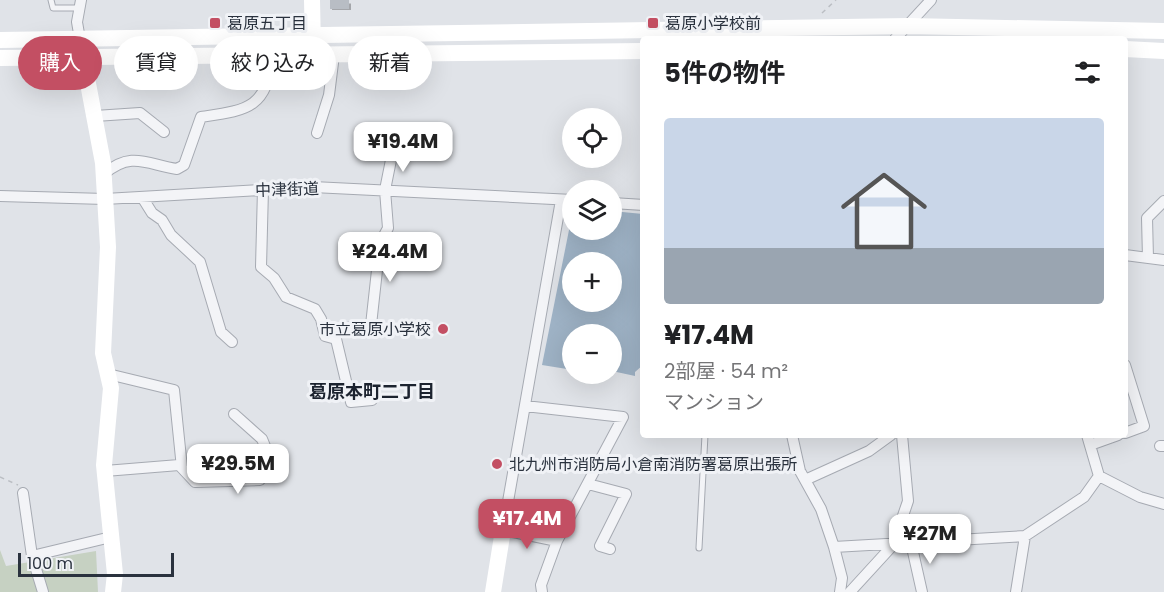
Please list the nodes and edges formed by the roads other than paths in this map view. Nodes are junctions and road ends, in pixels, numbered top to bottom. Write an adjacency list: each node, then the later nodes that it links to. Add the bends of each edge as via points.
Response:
1 (51, 0): 4 (lane, via 53,8)
2 (312, 0): 9 (street)
3 (931, 0): 5 (street)
4 (80, 4): 8 (street)
5 (908, 26): 6 (street); 7 (street); 10 (street)
6 (1164, 31)
7 (718, 35): 11 (street)
8 (79, 36)
9 (312, 36)
10 (898, 36)
11 (336, 37)
12 (210, 38): 15 (street)
13 (0, 40): 14 (street)
14 (18, 40)
15 (102, 40)
16 (1128, 49): 18 (street)
17 (640, 51): 19 (street)
18 (1164, 51)
19 (336, 55)
20 (210, 56): 21 (street)
21 (102, 57)
22 (0, 58): 23 (street)
23 (18, 58)
24 (90, 90): 27 (street)
25 (264, 90): 31 (street, via 243,111 201,117 184,165 177,169 146,160 129,161)
26 (330, 90): 29 (street)
27 (95, 116): 28 (street, via 140,113); 31 (street)
28 (164, 132)
29 (317, 133)
30 (393, 150): 33 (street)
31 (104, 174): 36 (street)
32 (263, 189): 33 (street, 中津街道); 35 (street, 中津街道); 48 (street, via 261,267 286,297 315,309 325,336 336,339 351,402)
33 (385, 190): 37 (street, 中津街道); 44 (street, via 388,228 380,243 371,324)
34 (1, 193): 36 (street, 中津街道)
35 (142, 197): 36 (street, 中津街道); 45 (street, via 171,235 201,262 220,332)
36 (105, 199): 46 (street, via 108,247 103,353)
37 (561, 200): 49 (street)
38 (1164, 201): 42 (street, via 1147,219)
39 (622, 204): 40 (street)
40 (640, 205)
41 (1128, 255): 42 (street)
42 (1148, 258): 43 (street)
43 (1164, 260)
44 (339, 329)
45 (232, 342)
46 (108, 374): 57 (street, via 174,390); 58 (street, via 111,388)
47 (1128, 375): 51 (street, via 1144,426)
48 (372, 400)
49 (525, 406): 61 (street, via 623,417); 64 (street)
50 (234, 414): 57 (street, via 262,439 271,461 260,480 195,482)
51 (1128, 432)
52 (705, 438): 71 (lane)
53 (793, 438): 60 (street)
54 (887, 438): 60 (street, via 869,452)
55 (902, 438): 69 (street, via 908,501)
56 (1088, 440): 59 (street)
57 (182, 468): 58 (street, via 179,465)
58 (105, 471): 66 (street)
59 (1099, 476): 63 (street, via 1140,497); 65 (street, via 1084,497)
60 (805, 480): 70 (street, via 821,508)
61 (588, 484): 67 (street); 72 (street, via 626,494 600,546)
62 (23, 493): 73 (street)
63 (1164, 504)
64 (503, 530): 67 (street); 76 (street)
65 (1025, 536): 68 (street); 81 (street)
66 (111, 537): 73 (street); 75 (street)
67 (558, 541): 77 (street, via 541,585)
68 (911, 543): 69 (street); 80 (street)
69 (893, 545): 70 (street); 79 (street)
70 (834, 547): 78 (street, via 842,579)
71 (699, 548)
72 (610, 549)
73 (32, 556): 74 (street)
74 (43, 592)
75 (113, 592)
76 (493, 592)
77 (542, 592)
78 (840, 592)
79 (850, 592)
80 (922, 592)
81 (1016, 592)

